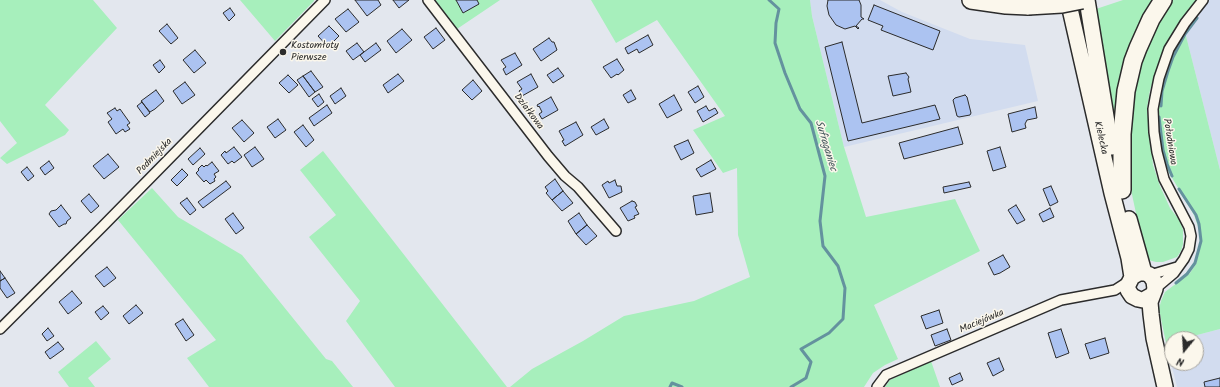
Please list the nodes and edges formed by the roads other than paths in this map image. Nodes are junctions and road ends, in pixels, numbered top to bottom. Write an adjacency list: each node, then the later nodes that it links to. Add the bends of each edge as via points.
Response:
1 (325, 0): 14 (street, Podmiejska)
2 (428, 0): 10 (street, Działkowa, via 548,156)
3 (972, 0): 5 (highway, bridge, via 1028,6)
4 (1068, 0): 12 (main road, Kielecka, via 1112,193 1129,258)
5 (1082, 0)
6 (1087, 0): 9 (main road, Kielecka, via 1111,146)
7 (1162, 0): 9 (highway, via 1138,48 1126,90 1122,134)
8 (1203, 0): 11 (street, Południowa, via 1185,22 1169,49 1159,78 1153,109 1157,152 1164,179 1189,227 1189,249)
9 (1122, 190): 12 (main road, Kielecka, via 1142,269)
10 (616, 232)
11 (1178, 267): 12 (street); 12 (street, Południowa, via 1174,273)
12 (1142, 288): 13 (street, Maciejówka); 13 (street, Maciejówka); 16 (main road, Kielecka)
13 (1104, 293): 15 (street, Maciejówka, via 1061,300 886,375)
14 (0, 329)
15 (877, 387)
16 (1165, 387)

